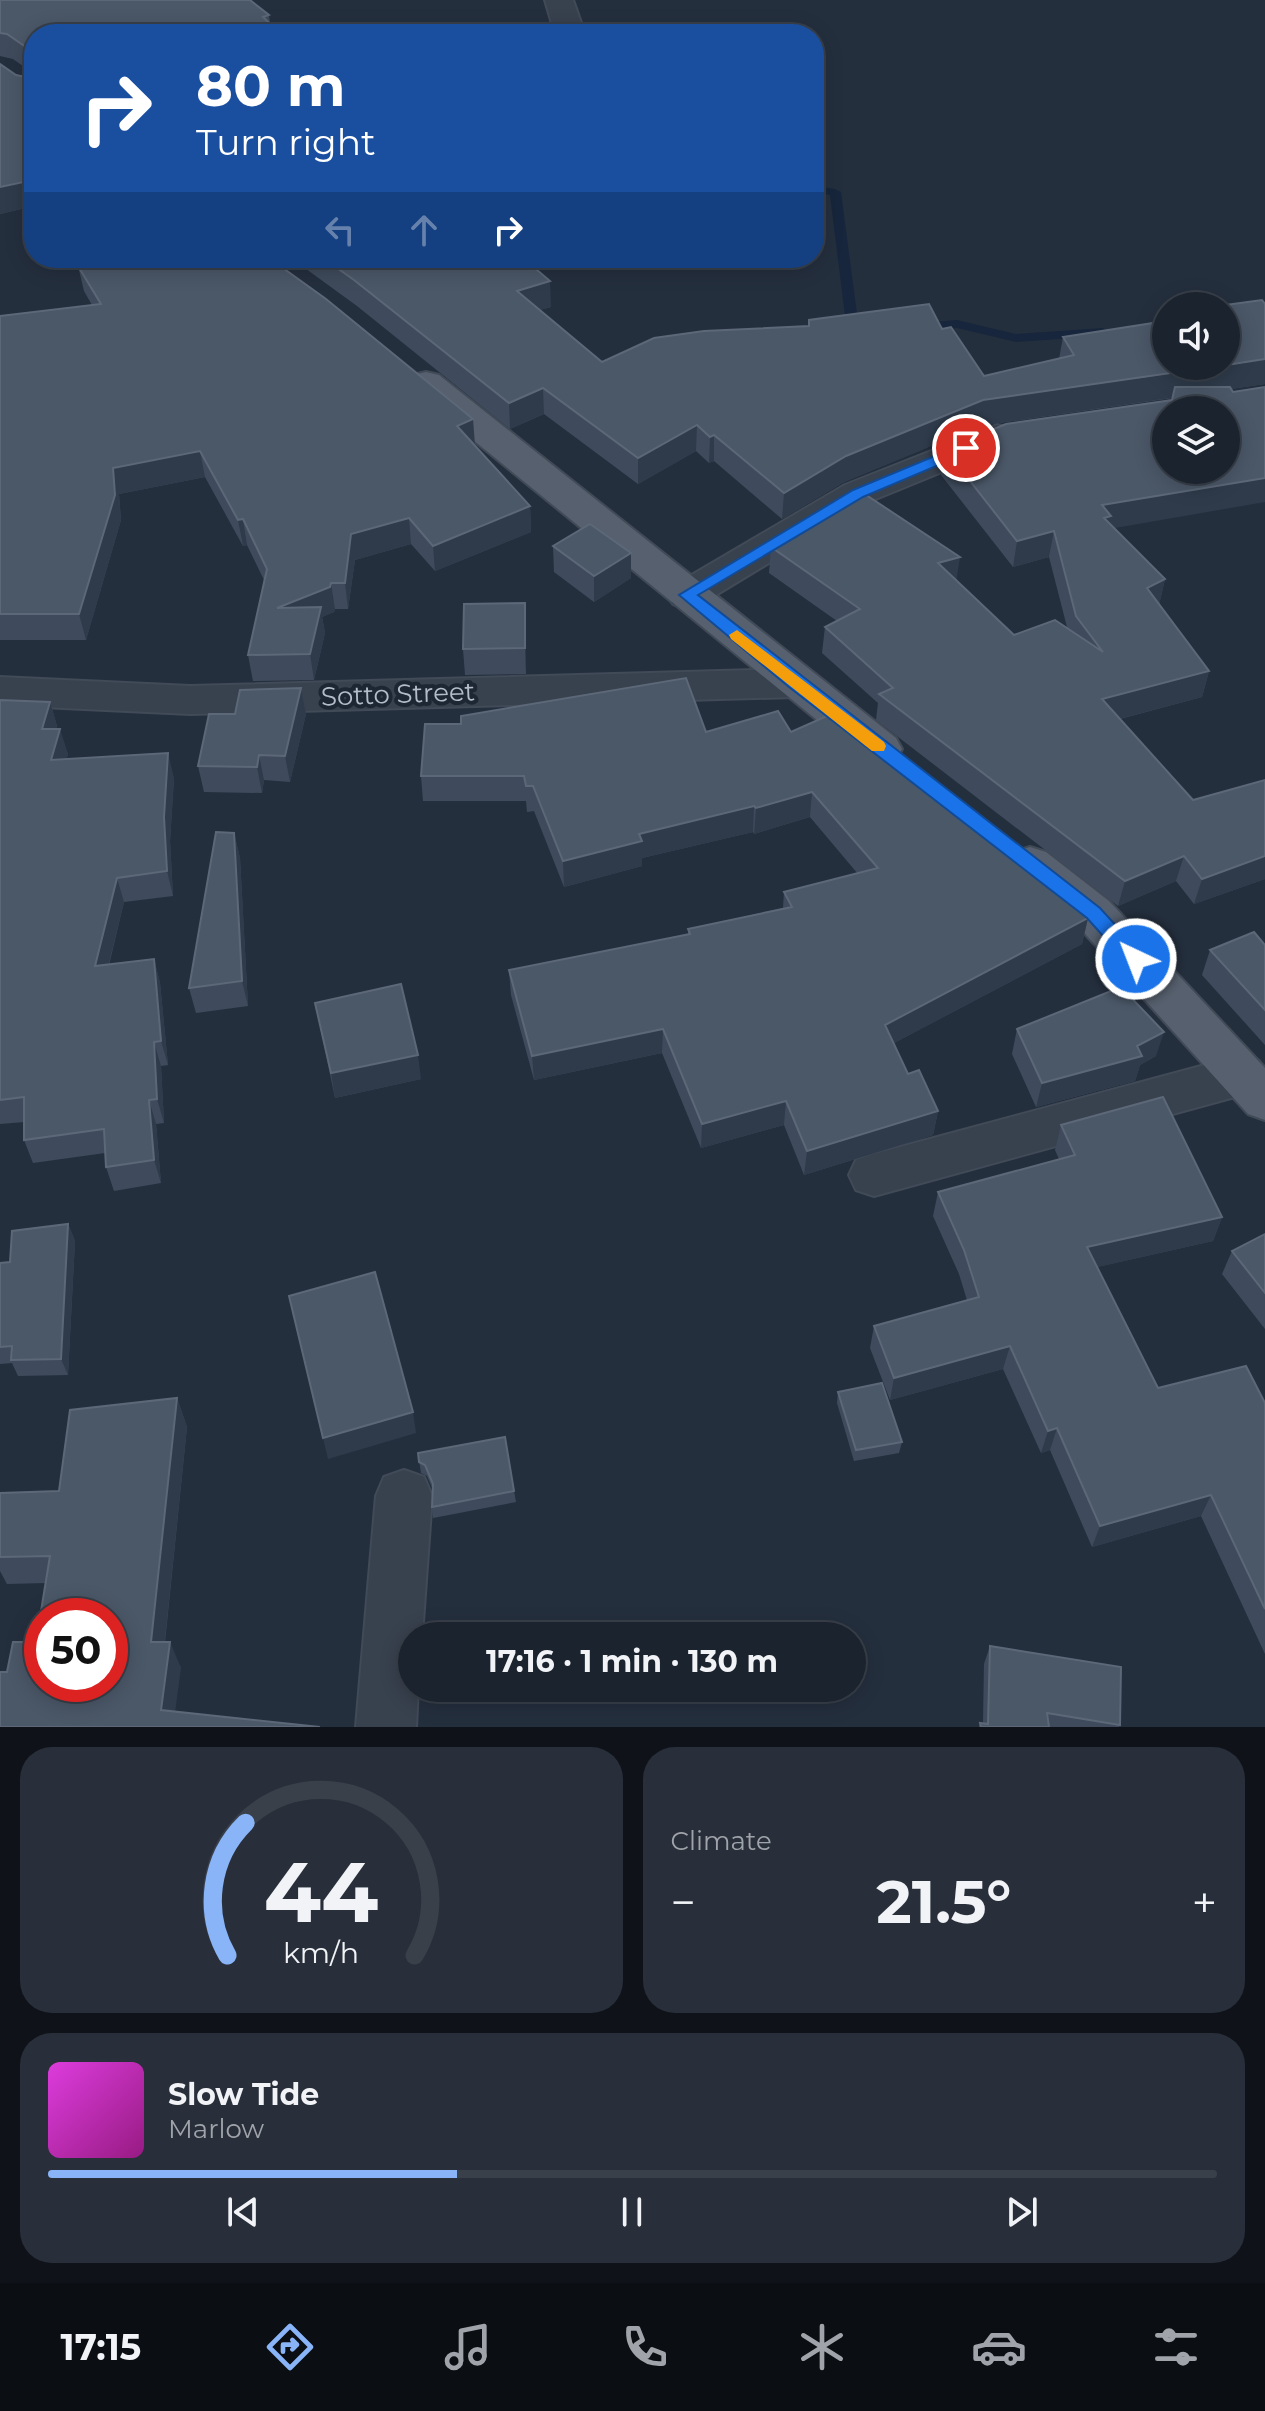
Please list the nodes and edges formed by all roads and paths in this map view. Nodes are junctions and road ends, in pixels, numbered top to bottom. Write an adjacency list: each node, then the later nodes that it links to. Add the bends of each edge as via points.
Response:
1 (559, 0): 2 (street)
2 (567, 24)
3 (392, 355): 5 (main road)
4 (1025, 432): 5 (street, via 993,437 858,493)
5 (687, 595): 6 (main road)
6 (795, 683): 7 (street, Sotto Street, via 190,700); 8 (main road)
7 (0, 691)
8 (907, 769)
9 (1006, 846): 10 (main road, via 1093,913)
10 (1254, 1087): 11 (street)
11 (874, 1175)
12 (404, 1496): 13 (street)
13 (386, 1727)

